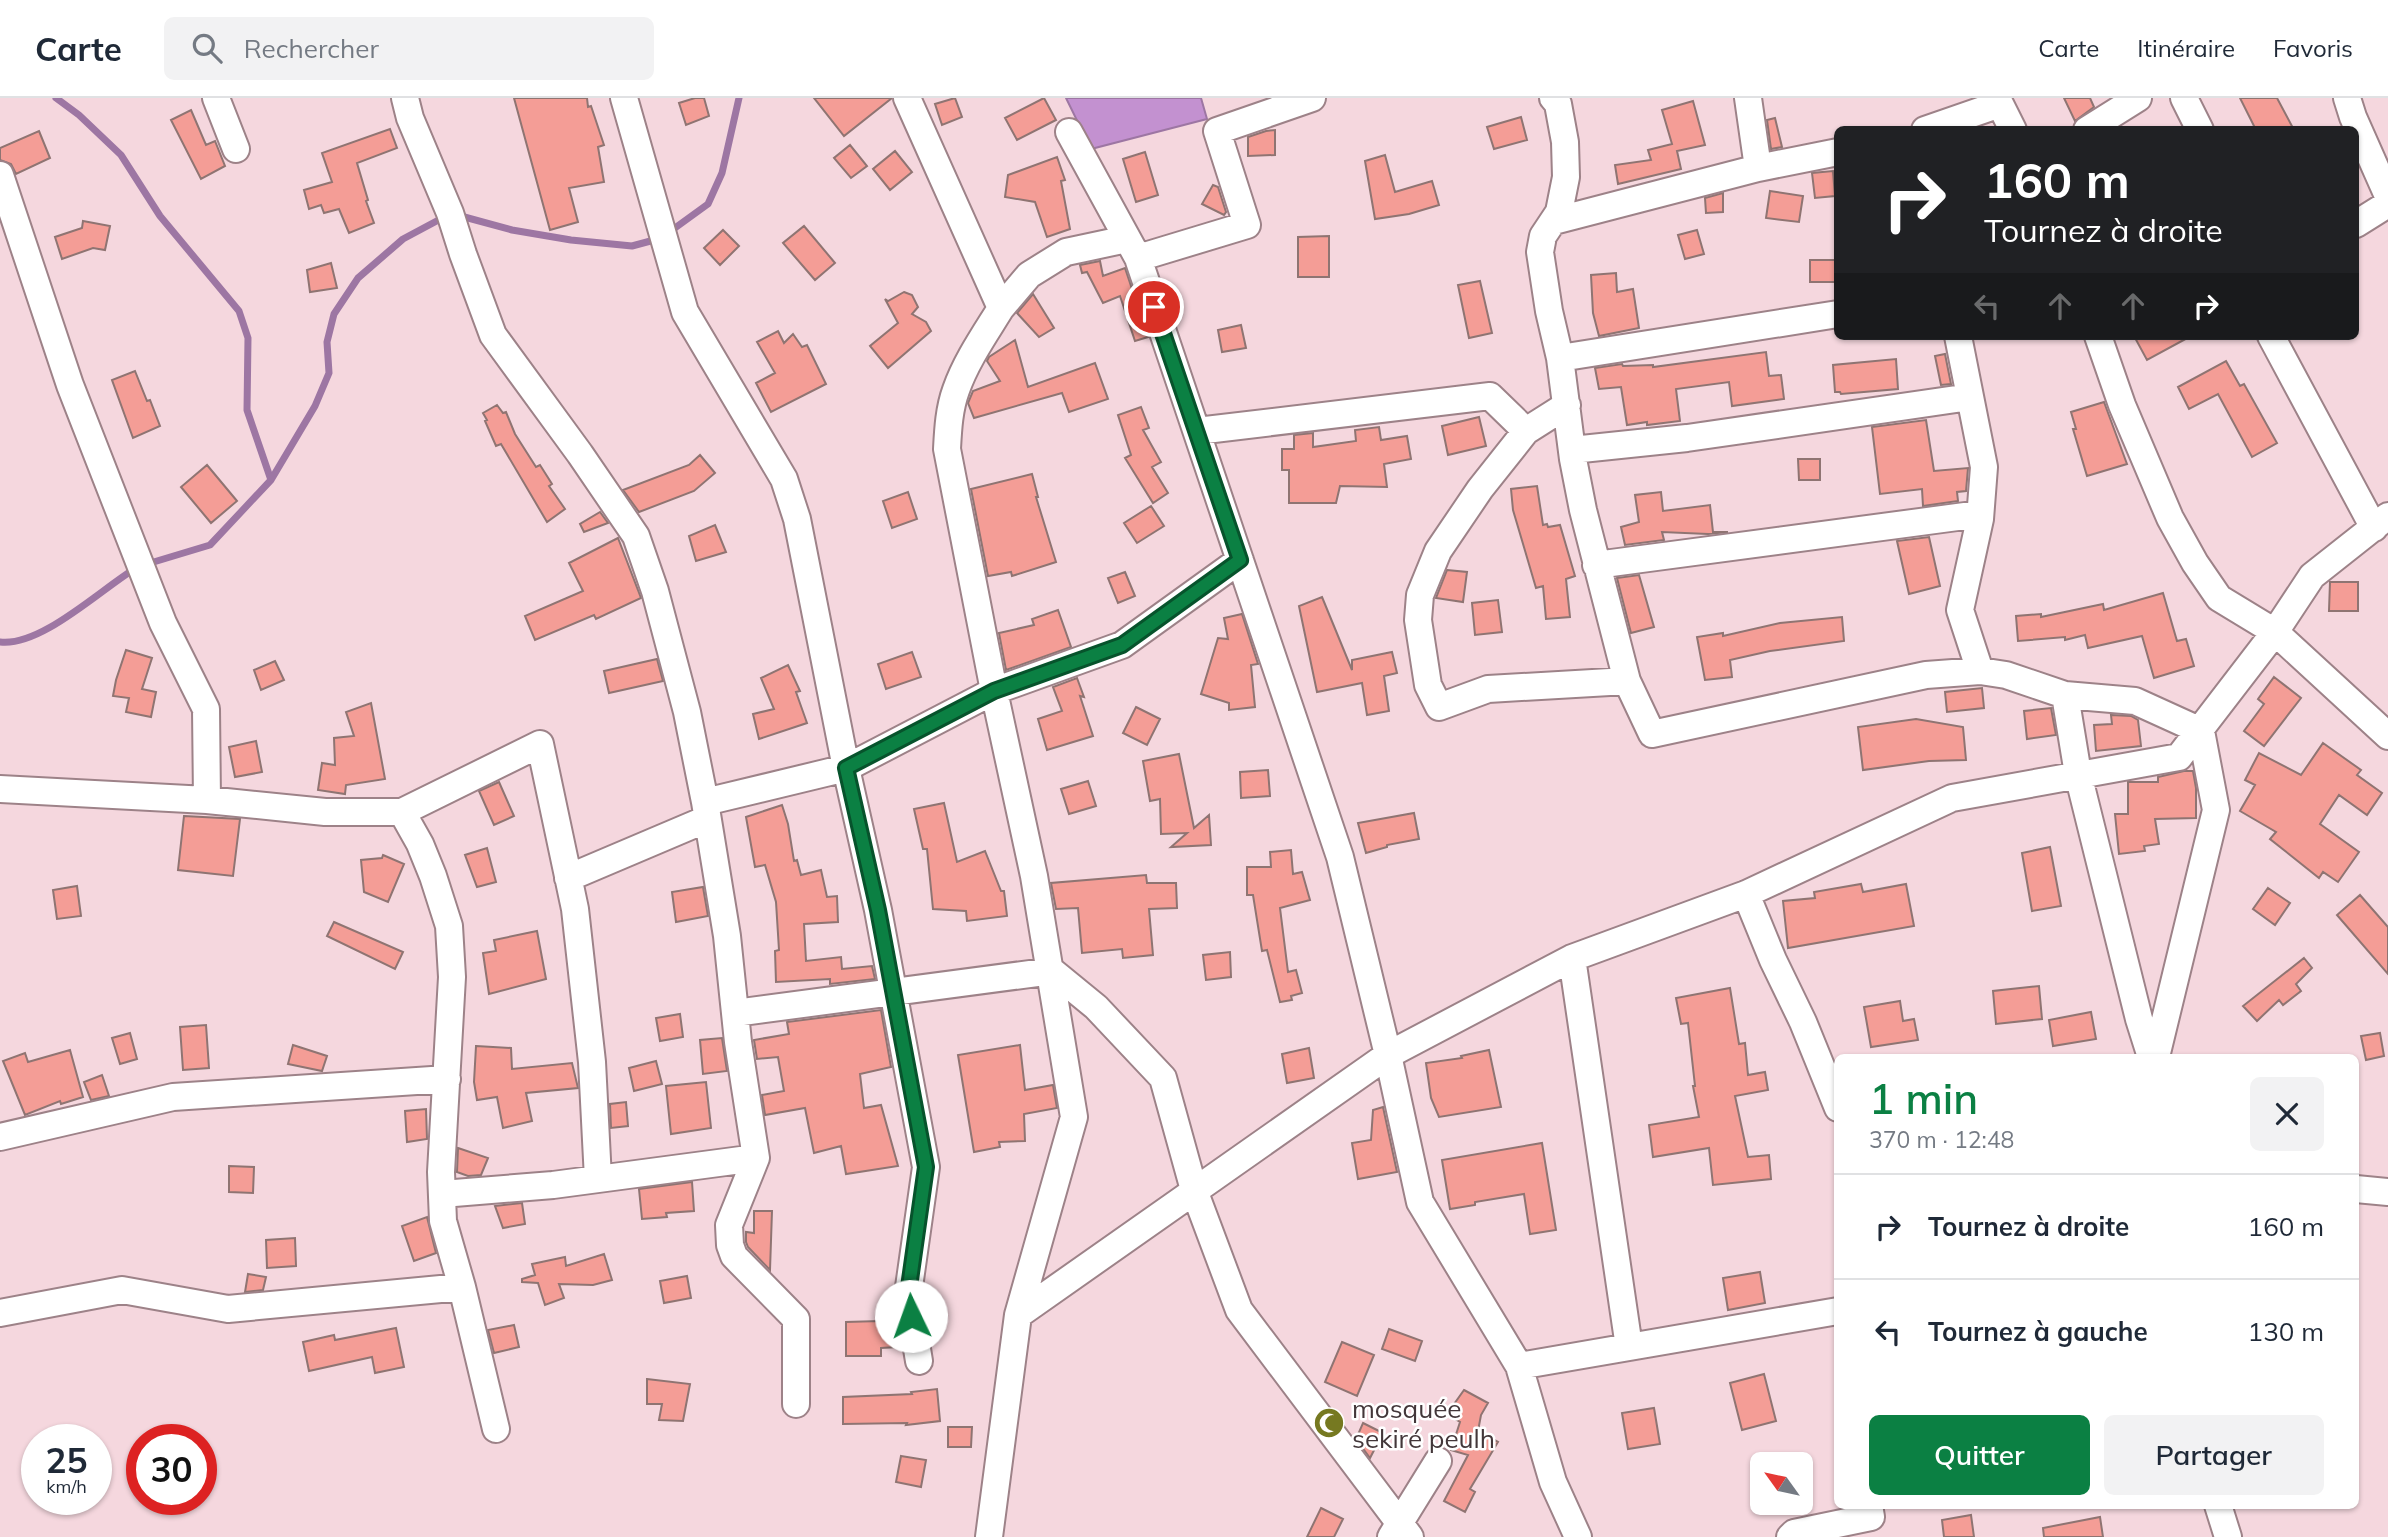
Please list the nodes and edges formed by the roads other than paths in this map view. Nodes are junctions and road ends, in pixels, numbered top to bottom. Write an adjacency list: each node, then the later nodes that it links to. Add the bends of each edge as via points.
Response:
1 (216, 98): 19 (street)
2 (405, 98): 54 (street, via 493,335 636,536 687,712)
3 (624, 98): 50 (street, via 685,312 783,479 797,520)
4 (907, 98): 28 (street)
5 (1312, 98): 27 (street, via 1217,131 1247,225)
6 (1553, 98): 25 (street, via 1565,142 1566,177)
7 (1748, 98): 21 (street)
8 (2138, 98): 14 (street)
9 (2184, 98): 15 (street)
10 (2347, 98): 16 (street)
11 (1999, 101): 12 (street); 13 (street)
12 (1935, 126)
13 (2011, 126)
14 (2093, 126)
15 (2198, 126)
16 (2357, 126)
17 (2359, 131): 23 (street)
18 (1069, 132): 27 (street)
19 (236, 149)
20 (1834, 153): 21 (street)
21 (1758, 168): 25 (street)
22 (0, 175): 53 (street, via 70,385 163,623 206,709)
23 (2388, 196)
24 (2388, 204): 26 (street)
25 (1554, 221): 33 (street, via 1539,252)
26 (2359, 222)
27 (1133, 248): 28 (street, via 1066,252 1029,275); 36 (street)
28 (1001, 308): 46 (street, via 956,390 947,449)
29 (1834, 315): 33 (street)
30 (1959, 340): 34 (street)
31 (2099, 340): 43 (street, via 2132,430 2195,563 2219,598)
32 (2273, 340): 40 (street)
33 (1560, 358): 35 (street)
34 (1970, 397): 38 (street); 39 (street, via 1984,467)
35 (1566, 405): 37 (street); 38 (street)
36 (1197, 431): 37 (street, via 1490,396); 41 (street)
37 (1527, 431): 45 (street, via 1438,551 1420,596 1418,620 1428,685 1438,707 1488,688)
38 (1572, 450): 42 (street)
39 (1980, 514): 42 (street); 44 (street, via 1960,610)
40 (2381, 522): 43 (street, via 2312,576)
41 (1240, 560): 46 (street, via 1122,645); 64 (street, via 1340,857)
42 (1596, 565): 45 (street)
43 (2275, 632): 48 (street); 49 (street)
44 (1980, 671): 45 (street, via 1926,675 1652,734); 47 (street)
45 (1627, 681)
46 (994, 691): 50 (street); 59 (street)
47 (2065, 695): 48 (street, via 2135,701); 51 (street)
48 (2201, 732): 51 (street, via 2179,757); 63 (street, via 2216,810)
49 (2388, 736)
50 (846, 768): 54 (street); 60 (street)
51 (2078, 774): 57 (street, via 1952,798); 62 (street, via 2139,1019)
52 (0, 789): 53 (street)
53 (207, 800): 55 (street, via 324,812)
54 (706, 811): 56 (street); 61 (street)
55 (402, 812): 56 (street, via 540,744); 65 (street, via 420,844 449,926 452,978)
56 (568, 878): 69 (street, via 592,1062)
57 (1746, 894): 58 (street); 66 (street)
58 (1572, 958): 64 (street); 78 (street)
59 (1052, 971): 60 (street); 71 (street, via 1096,1007 1163,1078); 77 (street, via 1074,1117)
60 (893, 992): 61 (street); 79 (street, via 926,1167 908,1294)
61 (735, 1013): 68 (street)
62 (2152, 1054)
63 (2154, 1054)
64 (1388, 1055): 71 (street); 80 (street, via 1420,1202)
65 (447, 1079): 67 (street, via 173,1097); 73 (street)
66 (1834, 1098)
67 (0, 1137)
68 (756, 1158): 69 (street); 81 (street, via 729,1226 730,1245 734,1256 796,1319)
69 (598, 1179): 73 (street)
70 (2359, 1189): 72 (street)
71 (1194, 1190): 77 (street); 86 (street, via 1239,1310)
72 (2388, 1192)
73 (442, 1194): 74 (street, via 443,1221)
74 (462, 1287): 76 (street, via 228,1310 122,1290); 82 (street)
75 (1834, 1312): 78 (street)
76 (0, 1313)
77 (1018, 1315): 87 (street)
78 (1629, 1347): 80 (street)
79 (919, 1361)
80 (1518, 1366): 88 (street, via 1553,1482)
81 (796, 1404)
82 (496, 1429)
83 (1438, 1461): 86 (street)
84 (1870, 1509): 89 (street, via 1871,1517 1794,1532)
85 (2219, 1509): 90 (street)
86 (1400, 1533)
87 (989, 1537)
88 (1577, 1537)
89 (1790, 1537)
90 (2228, 1537)

